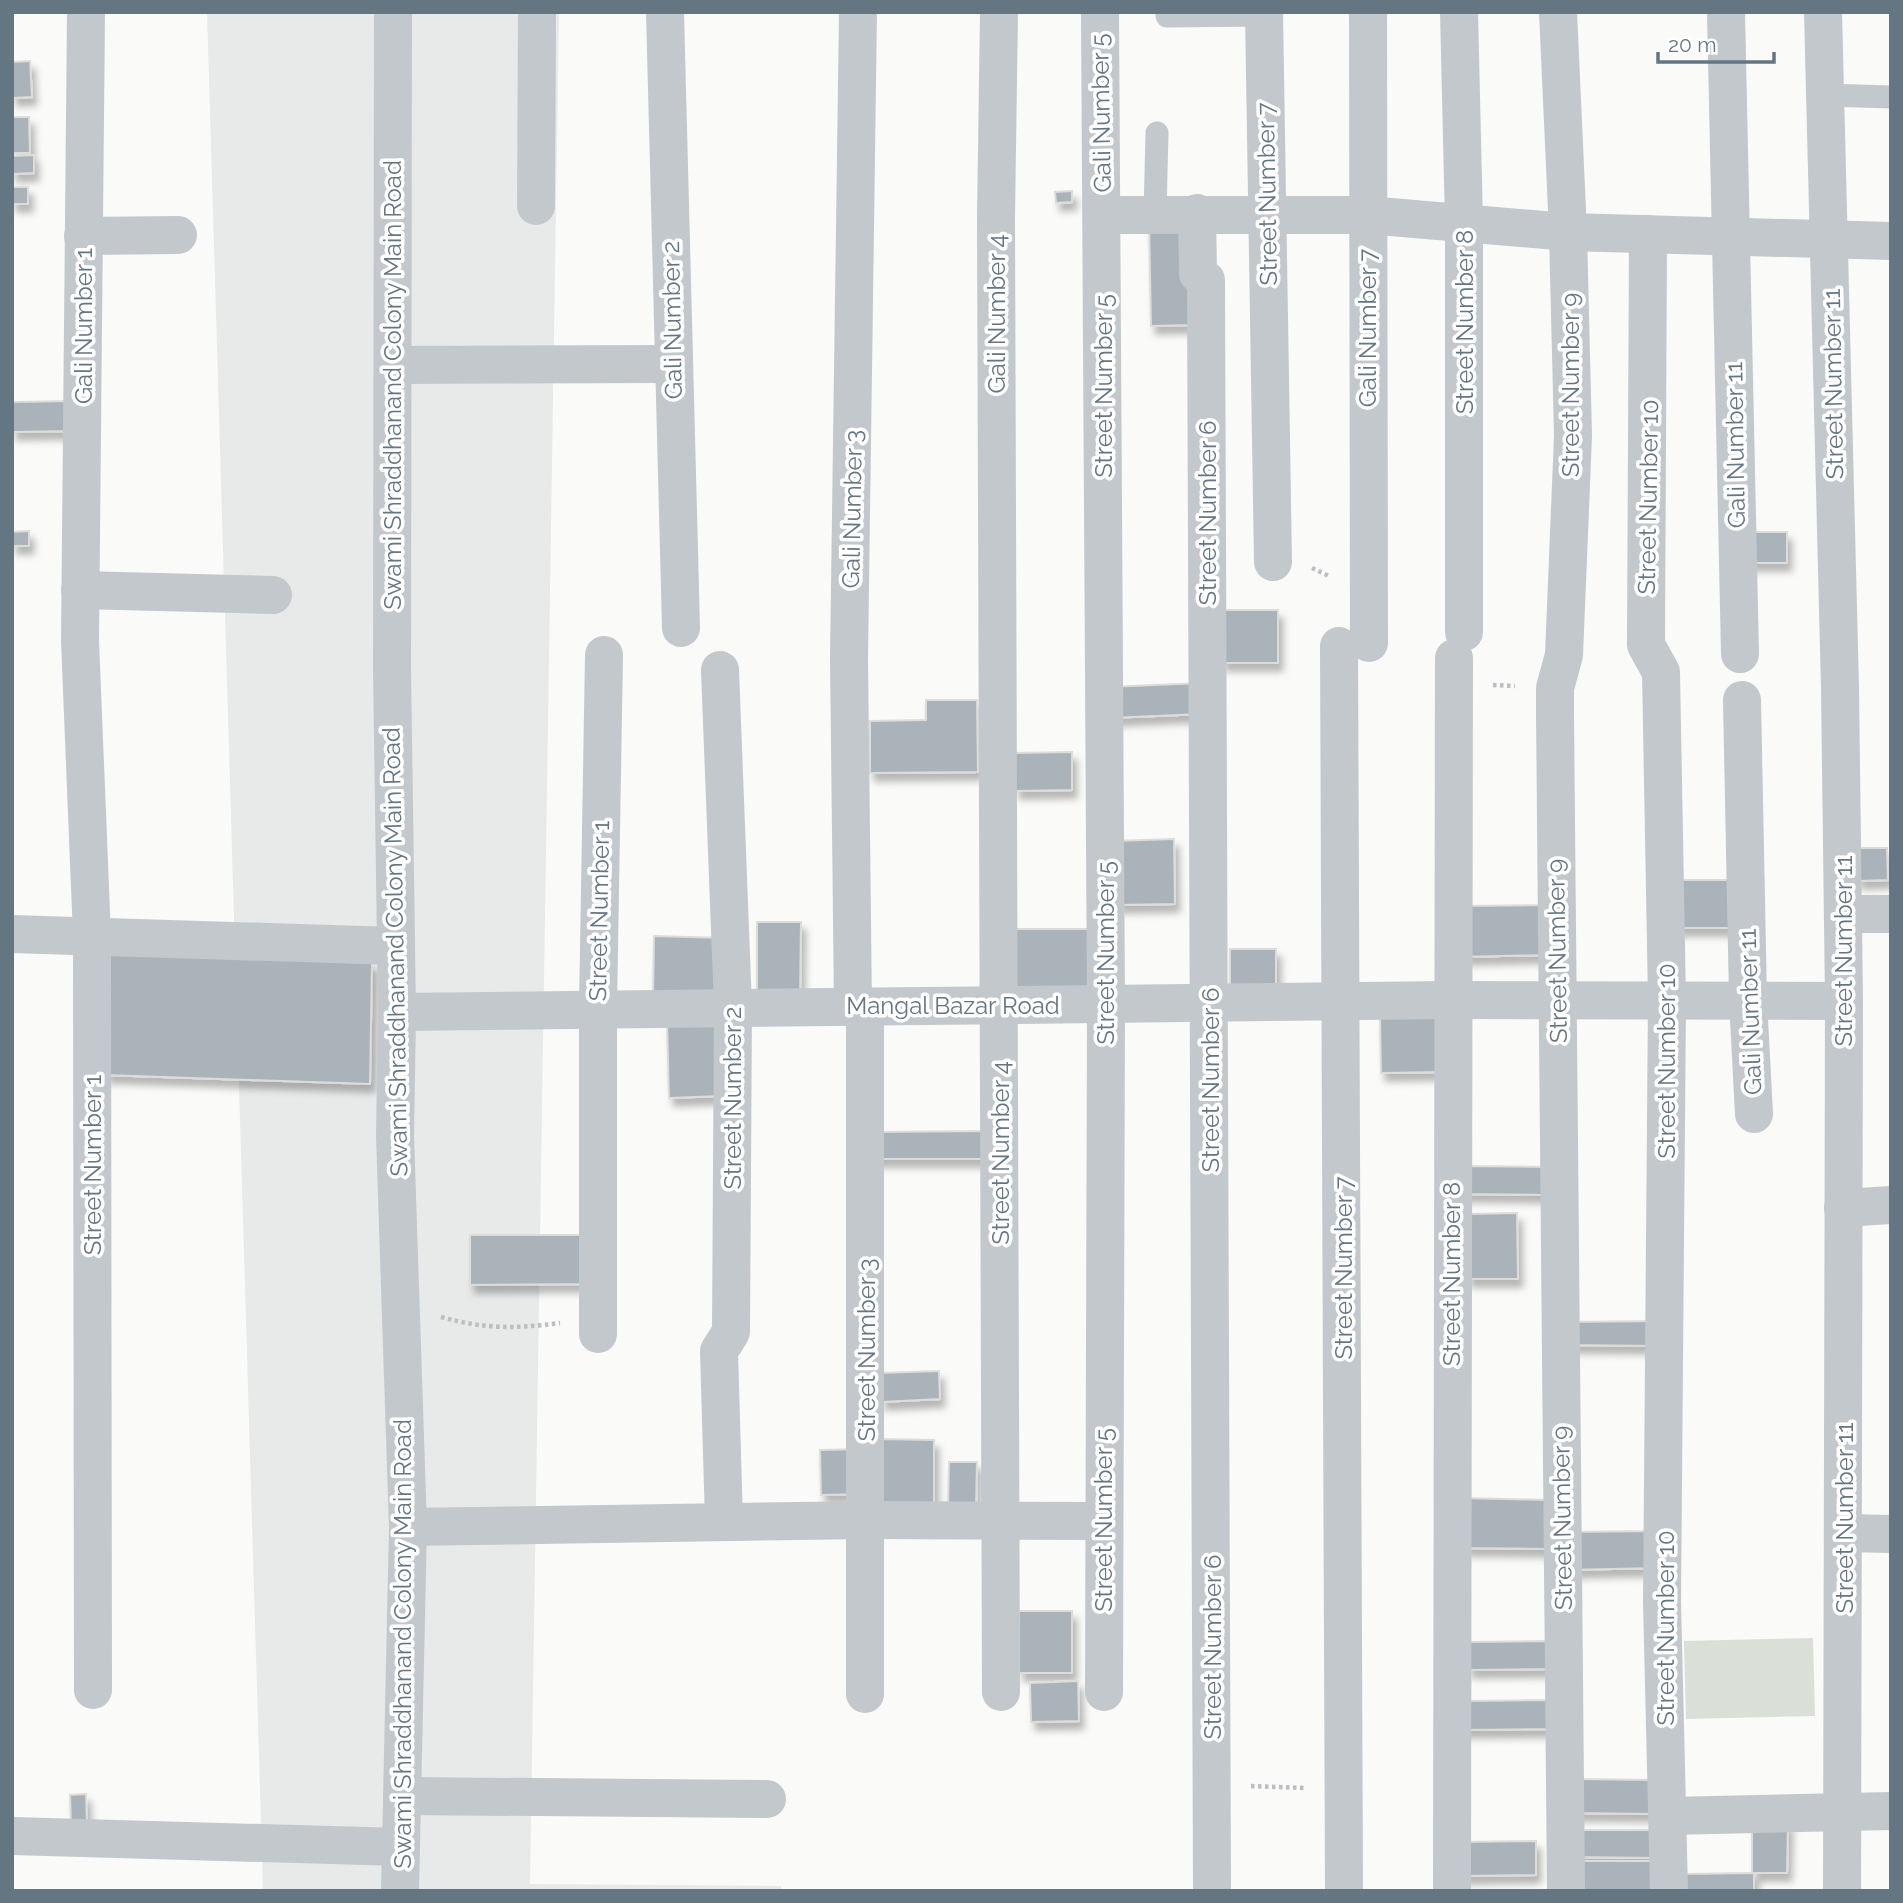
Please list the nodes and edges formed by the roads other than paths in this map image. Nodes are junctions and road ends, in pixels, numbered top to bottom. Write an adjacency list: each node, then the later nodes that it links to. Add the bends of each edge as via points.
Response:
1 (86, 12): 28 (street, Gali Number 1)
2 (393, 12): 33 (street, Swami Shraddhanand Colony Main Road)
3 (537, 12): 18 (street)
4 (665, 12): 32 (street, Gali Number 2)
5 (858, 12): 59 (street, Gali Number 3, via 849,658)
6 (999, 12): 37 (street, Gali Number 4)
7 (1100, 12): 22 (street, Gali Number 5)
8 (1368, 12): 23 (street, Gali Number 7)
9 (1459, 12): 24 (street, Street Number 8)
10 (1558, 12): 25 (street, Street Number 9)
11 (1726, 12): 29 (street, Gali Number 11)
12 (1822, 12): 15 (street, Street Number 11)
13 (1264, 13): 14 (lane); 20 (street, Street Number 7)
14 (1167, 16)
15 (1825, 95): 16 (lane); 30 (street, Street Number 11)
16 (1891, 97)
17 (1157, 133): 21 (lane)
18 (536, 206)
19 (1197, 213): 20 (street); 21 (street); 58 (street, Street Number 6, via 1198,274 1206,280)
20 (1267, 213): 23 (street); 34 (street, Street Number 7)
21 (1155, 214): 22 (street)
22 (1102, 215): 56 (street, Street Number 5)
23 (1367, 215): 24 (street); 40 (street, Gali Number 7, via 1369,603)
24 (1464, 223): 25 (street); 50 (street, Street Number 8)
25 (1568, 232): 26 (street); 53 (street, Street Number 9, via 1573,436 1564,655 1555,688)
26 (1648, 234): 29 (street); 51 (street, Street Number 10, via 1646,645 1661,672)
27 (178, 235): 28 (street)
28 (83, 236): 35 (street, Gali Number 1)
29 (1730, 237): 30 (street); 41 (street, Gali Number 11)
30 (1829, 238): 31 (street); 45 (street, Street Number 11)
31 (1891, 241)
32 (672, 364): 33 (street); 38 (street, Gali Number 2)
33 (393, 365): 49 (street, Swami Shraddhanand Colony Main Road)
34 (1273, 562)
35 (80, 590): 36 (street); 39 (street, Gali Number 1)
36 (273, 595)
37 (998, 615): 57 (street, Street Number 4)
38 (681, 628)
39 (80, 641): 48 (street, Street Number 1)
40 (1354, 645): 55 (street, Street Number 7)
41 (1740, 654)
42 (604, 655): 61 (street, Street Number 1)
43 (720, 670): 60 (street, Street Number 2)
44 (1742, 700): 52 (street, Gali Number 11)
45 (1843, 914): 46 (street); 54 (street, Street Number 11)
46 (1891, 914)
47 (12, 934): 48 (street)
48 (92, 936): 49 (street); 74 (street, Street Number 1)
49 (395, 946): 62 (street, Swami Shraddhanand Colony Main Road)
50 (1451, 1000): 53 (street, Mangal Bazar Road); 55 (street, Mangal Bazar Road); 88 (street, Street Number 8)
51 (1667, 1000): 52 (street, Mangal Bazar Road); 53 (street, Mangal Bazar Road); 82 (street, Street Number 10, via 1662,1602)
52 (1748, 1000): 54 (street, Mangal Bazar Road); 63 (street, Gali Number 11)
53 (1557, 1001): 89 (street, Street Number 9)
54 (1844, 1001): 65 (street, Street Number 11)
55 (1343, 1003): 58 (street, Mangal Bazar Road); 87 (street, Street Number 7)
56 (1105, 1004): 57 (street, Mangal Bazar Road); 58 (street, Mangal Bazar Road); 69 (street, Street Number 5)
57 (999, 1005): 59 (street, Mangal Bazar Road); 68 (street, Street Number 4)
58 (1210, 1005): 86 (street, Street Number 6)
59 (859, 1006): 60 (street, Mangal Bazar Road); 67 (street, Street Number 3)
60 (733, 1007): 61 (street, Mangal Bazar Road); 70 (street, Street Number 2, via 731,1332 719,1351)
61 (598, 1008): 62 (street, Mangal Bazar Road); 66 (street, Street Number 1)
62 (397, 1012): 71 (street, Swami Shraddhanand Colony Main Road, via 395,1136)
63 (1754, 1114)
64 (1891, 1205): 65 (street)
65 (1843, 1208): 72 (street, Street Number 11)
66 (598, 1323)
67 (867, 1520): 68 (street); 70 (street); 77 (street, Street Number 3)
68 (1000, 1520): 69 (street); 75 (street, Street Number 4)
69 (1103, 1521): 76 (street, Street Number 5)
70 (724, 1522): 71 (street)
71 (408, 1527): 78 (street, Swami Shraddhanand Colony Main Road)
72 (1844, 1533): 73 (street); 80 (street, Street Number 11)
73 (1891, 1534)
74 (93, 1690)
75 (1001, 1692)
76 (1104, 1692)
77 (865, 1694)
78 (402, 1796): 79 (street); 84 (street, Swami Shraddhanand Colony Main Road)
79 (766, 1799)
80 (1842, 1811): 81 (street); 82 (street); 91 (street, Street Number 11)
81 (1891, 1811)
82 (1668, 1816): 90 (street, Street Number 10)
83 (12, 1836): 84 (street)
84 (400, 1847): 85 (street, Swami Shraddhanand Colony Main Road)
85 (400, 1891)
86 (1212, 1891)
87 (1345, 1891)
88 (1451, 1891)
89 (1566, 1891)
90 (1669, 1891)
91 (1842, 1891)

